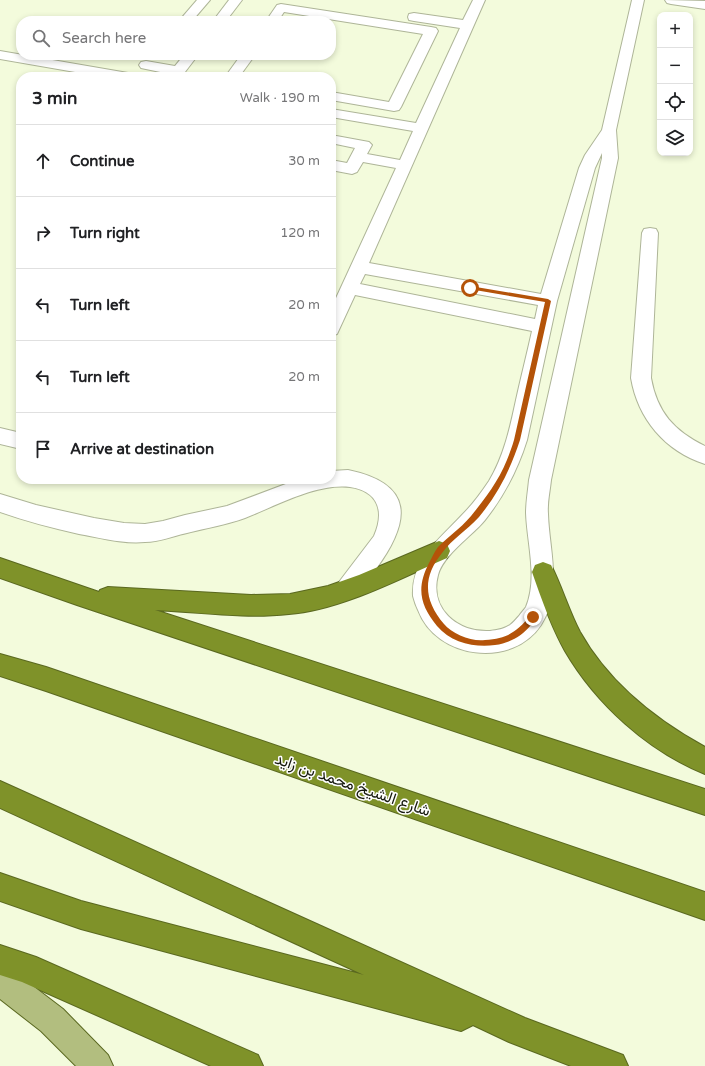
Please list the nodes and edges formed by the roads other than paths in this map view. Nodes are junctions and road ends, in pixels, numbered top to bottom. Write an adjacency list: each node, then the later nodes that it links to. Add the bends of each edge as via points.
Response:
1 (204, 0): 9 (street)
2 (305, 0): 8 (street)
3 (479, 0): 12 (street)
4 (638, 0): 26 (street)
5 (670, 0): 7 (street)
6 (231, 1): 10 (street)
7 (705, 5)
8 (360, 15): 11 (street, via 281,8); 12 (street); 23 (street, via 431,32 394,107)
9 (190, 16)
10 (222, 16)
11 (275, 16)
12 (468, 25): 25 (street)
13 (0, 54): 14 (street)
14 (16, 57)
15 (33, 60): 19 (street)
16 (187, 60): 21 (street)
17 (244, 60): 22 (street)
18 (148, 66): 20 (street)
19 (100, 72)
20 (170, 72)
21 (178, 72)
22 (236, 72)
23 (336, 97)
24 (336, 114): 25 (street)
25 (421, 128): 29 (street)
26 (609, 130): 34 (street, via 587,168); 45 (street, via 609,165 540,480 537,511)
27 (336, 140): 28 (street, via 364,145)
28 (358, 157): 29 (street); 30 (street, via 352,169)
29 (404, 165): 32 (street)
30 (336, 166)
31 (650, 233): 39 (street, via 642,391 650,410 665,429 678,441)
32 (360, 267): 33 (street); 34 (street)
33 (349, 288): 35 (street); 36 (street)
34 (548, 301): 36 (street)
35 (336, 318)
36 (542, 327): 43 (street, via 517,440 502,478 476,515)
37 (0, 436): 38 (street)
38 (16, 440)
39 (705, 456)
40 (336, 480): 46 (street, via 365,481 374,485 383,493 392,515 385,538)
41 (310, 484): 42 (street, via 238,511 158,532 132,534 107,531 25,512)
42 (0, 503)
43 (439, 551): 45 (street, via 426,576 424,594 430,612 443,628 462,639 483,644 504,641 521,631 533,617 541,597); 46 (highway)
44 (0, 568): 47 (highway)
45 (543, 572): 51 (highway, via 556,608 574,643 598,677 629,710 666,738)
46 (347, 589): 47 (highway, via 290,604 251,605)
47 (77, 595): 53 (highway)
48 (0, 655): 50 (highway)
49 (0, 665): 50 (highway, شارع الشيخ محمد بن زايد)
50 (46, 679): 55 (highway, شارع الشيخ محمد بن زايد)
51 (705, 761)
52 (0, 794): 58 (highway)
53 (705, 802)
54 (0, 886): 58 (highway, via 81,915)
55 (705, 906)
56 (0, 960): 60 (highway, via 25,968)
57 (0, 982): 59 (main road, via 17,992 64,1030)
58 (520, 1032): 61 (highway)
59 (97, 1066)
60 (247, 1066)
61 (612, 1066)

